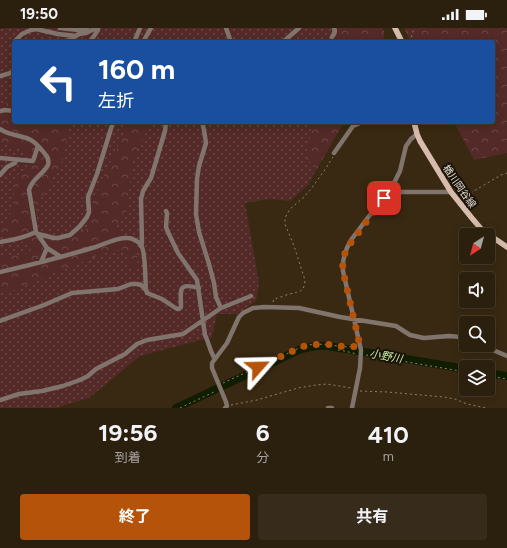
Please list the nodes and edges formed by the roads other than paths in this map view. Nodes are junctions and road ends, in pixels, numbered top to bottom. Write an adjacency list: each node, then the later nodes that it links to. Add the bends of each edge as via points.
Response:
1 (60, 28): 2 (street)
2 (87, 28)
3 (97, 28): 10 (street); 14 (street)
4 (140, 28): 15 (street)
5 (151, 28): 16 (street)
6 (226, 28): 17 (street)
7 (299, 28): 18 (street)
8 (334, 28): 11 (street)
9 (395, 28): 19 (main road)
10 (76, 36): 12 (street, via 36,29 22,34); 13 (street)
11 (332, 37)
12 (16, 40)
13 (69, 40)
14 (91, 40)
15 (135, 40)
16 (145, 40)
17 (230, 40)
18 (285, 40)
19 (401, 40)
20 (12, 73): 21 (street)
21 (0, 76)
22 (0, 110): 23 (street)
23 (12, 111)
24 (112, 124): 41 (street, via 88,197 89,214 84,222 70,235 58,238)
25 (166, 124): 43 (street, via 151,178 141,199)
26 (202, 124): 52 (street, via 206,143 197,179 196,214 216,297)
27 (358, 124): 32 (street, via 352,126)
28 (414, 124): 30 (main road, 楢川岡谷線)
29 (0, 129): 31 (street, via 29,139)
30 (417, 134): 38 (street, via 406,146 397,178); 39 (main road, 楢川岡谷線)
31 (38, 146): 35 (street, via 32,161); 41 (street, via 49,160 46,169 34,179 29,190)
32 (334, 153)
33 (0, 158): 34 (street)
34 (6, 159): 35 (street); 36 (street)
35 (16, 160): 36 (street)
36 (5, 169): 37 (street)
37 (0, 175)
38 (391, 188): 39 (street, via 400,192); 54 (street, via 352,240 344,255 343,271)
39 (452, 192): 44 (main road, 楢川岡谷線, via 482,230)
40 (166, 211): 49 (street, via 167,230 178,253 197,280)
41 (37, 233): 42 (street); 45 (street)
42 (0, 242)
43 (141, 246): 46 (street, via 135,240 123,238); 50 (street)
44 (507, 247)
45 (47, 248): 46 (street); 47 (street)
46 (61, 257): 47 (street)
47 (41, 262): 48 (street)
48 (0, 272)
49 (199, 288): 50 (street, via 184,286 181,289 179,309 147,293); 53 (street)
50 (146, 290): 55 (street, via 140,285 131,284 118,289 72,293)
51 (251, 296): 52 (street)
52 (221, 308): 53 (street)
53 (203, 319): 59 (street, via 205,335); 60 (street, via 182,334 137,344 125,354 80,380)
54 (354, 320): 56 (street, via 396,326 410,335 424,338); 59 (street, via 299,308 253,308 240,317 227,343); 64 (street, via 360,351 360,368)
55 (0, 321)
56 (459, 337)
57 (495, 351): 58 (street)
58 (507, 356)
59 (215, 359): 61 (street, via 212,368)
60 (0, 400)
61 (226, 407)
62 (328, 408): 63 (street)
63 (332, 408)
64 (352, 408)

